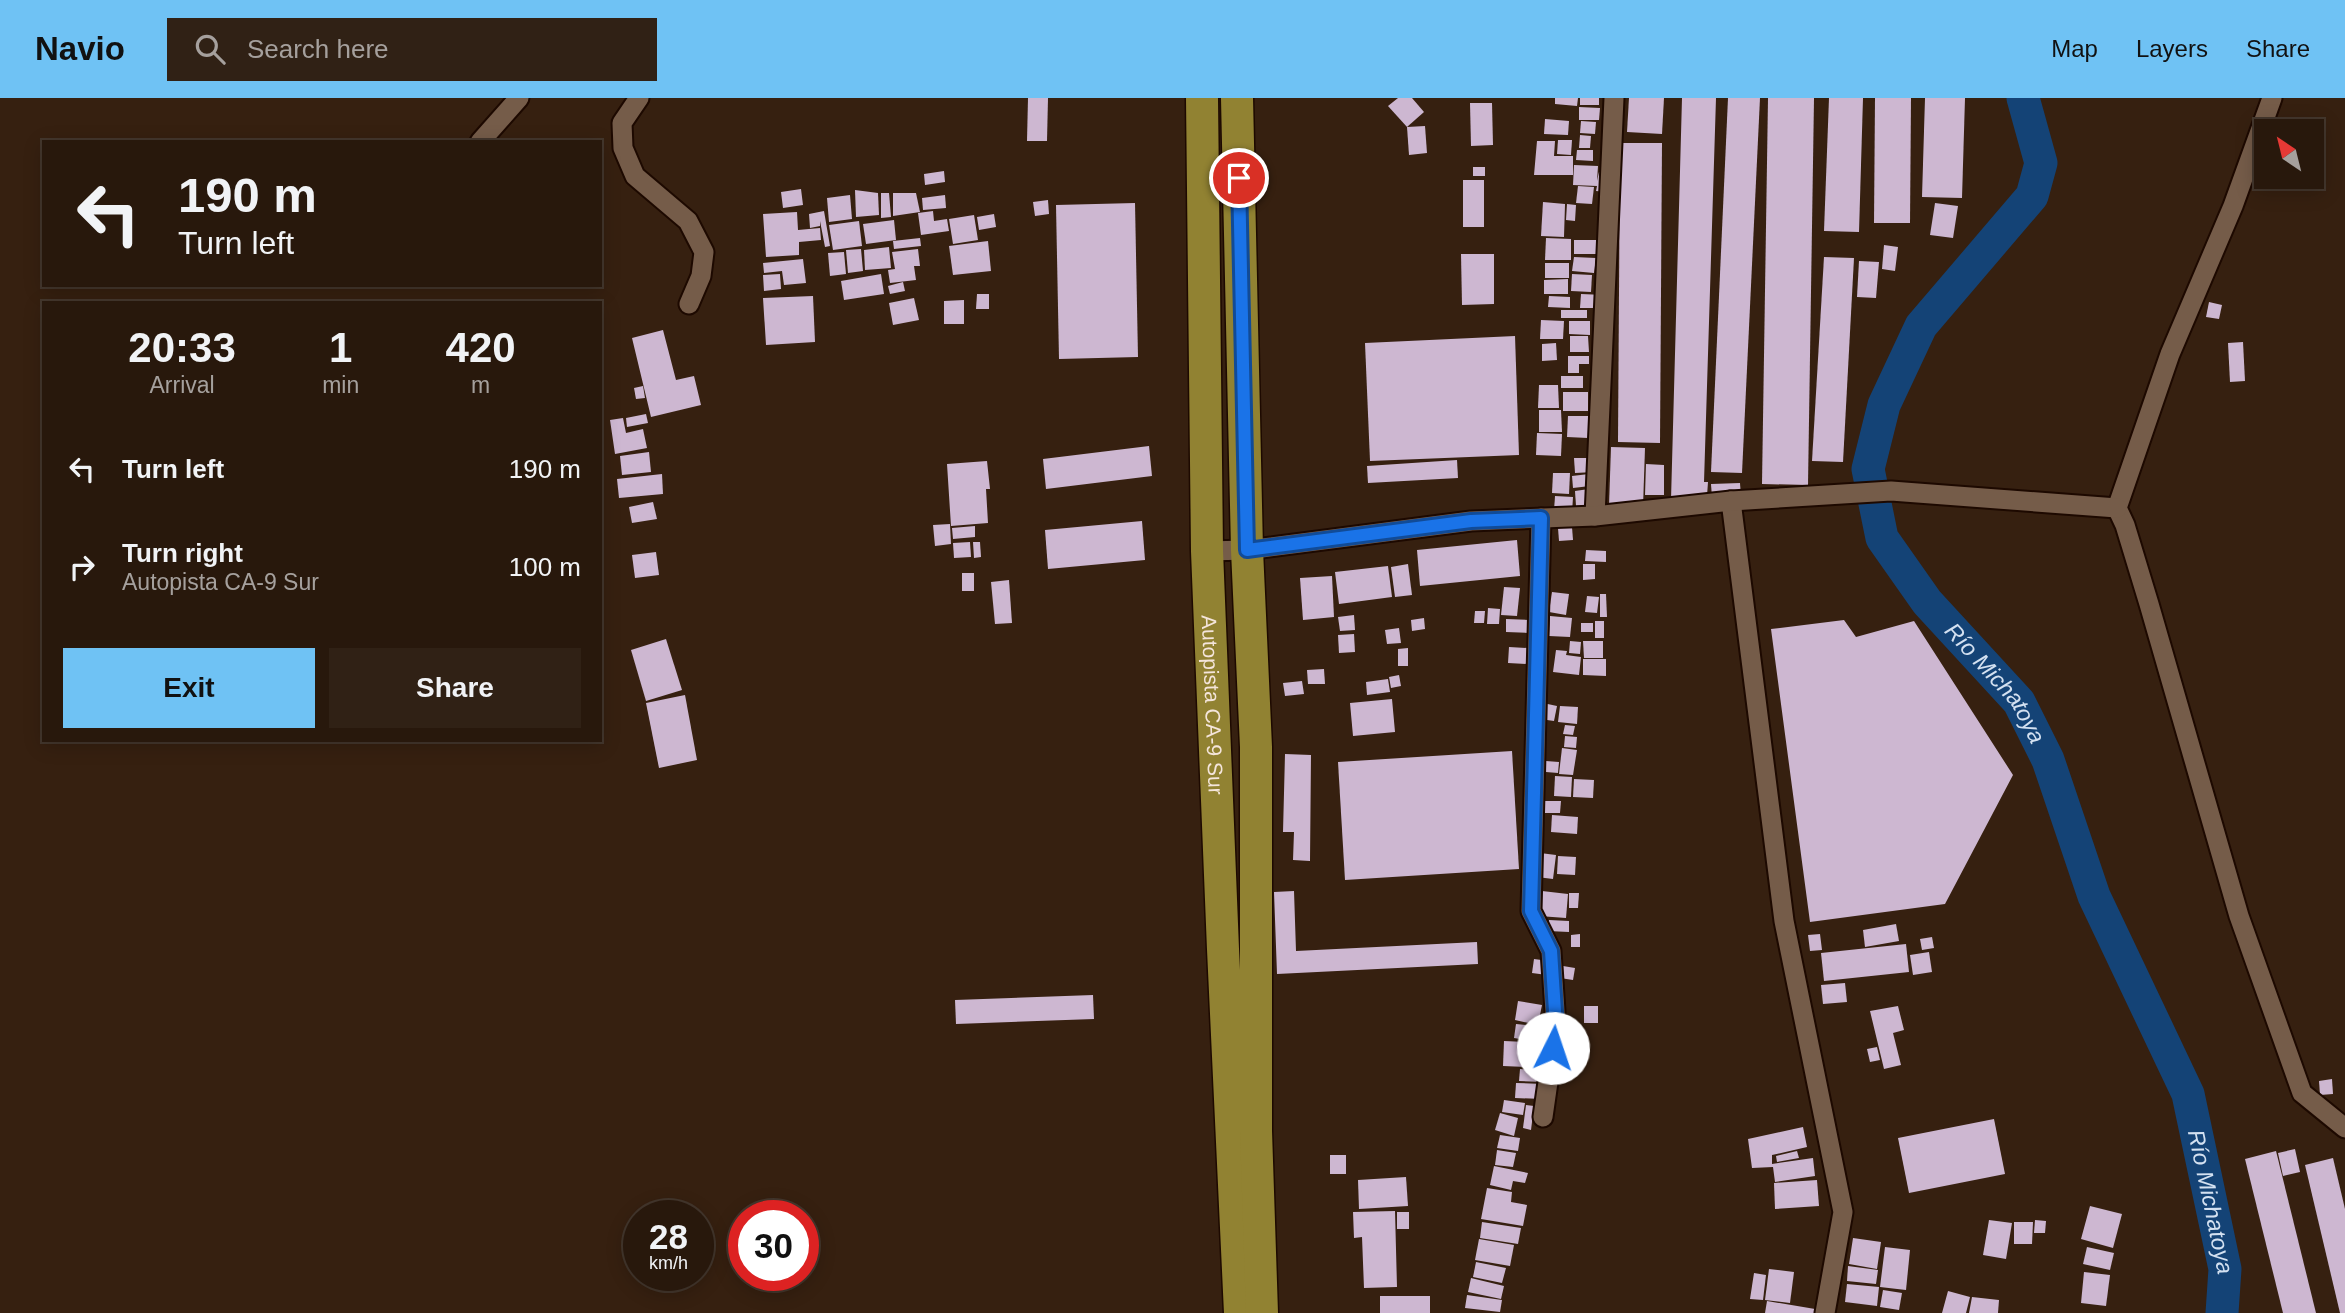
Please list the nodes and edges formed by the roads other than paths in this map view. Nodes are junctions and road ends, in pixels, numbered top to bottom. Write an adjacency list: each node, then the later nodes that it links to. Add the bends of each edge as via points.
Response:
1 (519, 98): 7 (street)
2 (639, 98): 8 (street, via 622,123 623,148 635,176 688,221 704,252 701,276)
3 (1202, 98): 14 (highway, Autopista CA-9 Sur)
4 (1237, 98): 13 (highway, Autopista CA-9 Sur)
5 (1614, 98): 11 (street)
6 (2272, 98): 10 (street, via 2233,206 2170,354)
7 (482, 140)
8 (689, 304)
9 (1731, 501): 10 (street, via 1891,491); 11 (street); 19 (street, via 1784,922 1843,1212)
10 (2117, 509): 16 (street, via 2239,916 2302,1093)
11 (1595, 516): 12 (street)
12 (1541, 518): 13 (street, via 1471,521); 15 (street, via 1531,911 1551,951 1556,1026)
13 (1247, 550): 14 (street); 18 (highway, Autopista CA-9 Sur, via 1256,747 1256,1132)
14 (1207, 551): 17 (highway, Autopista CA-9 Sur)
15 (1544, 1117)
16 (2345, 1128)
17 (1240, 1313)
18 (1262, 1313)
19 (1825, 1313)

